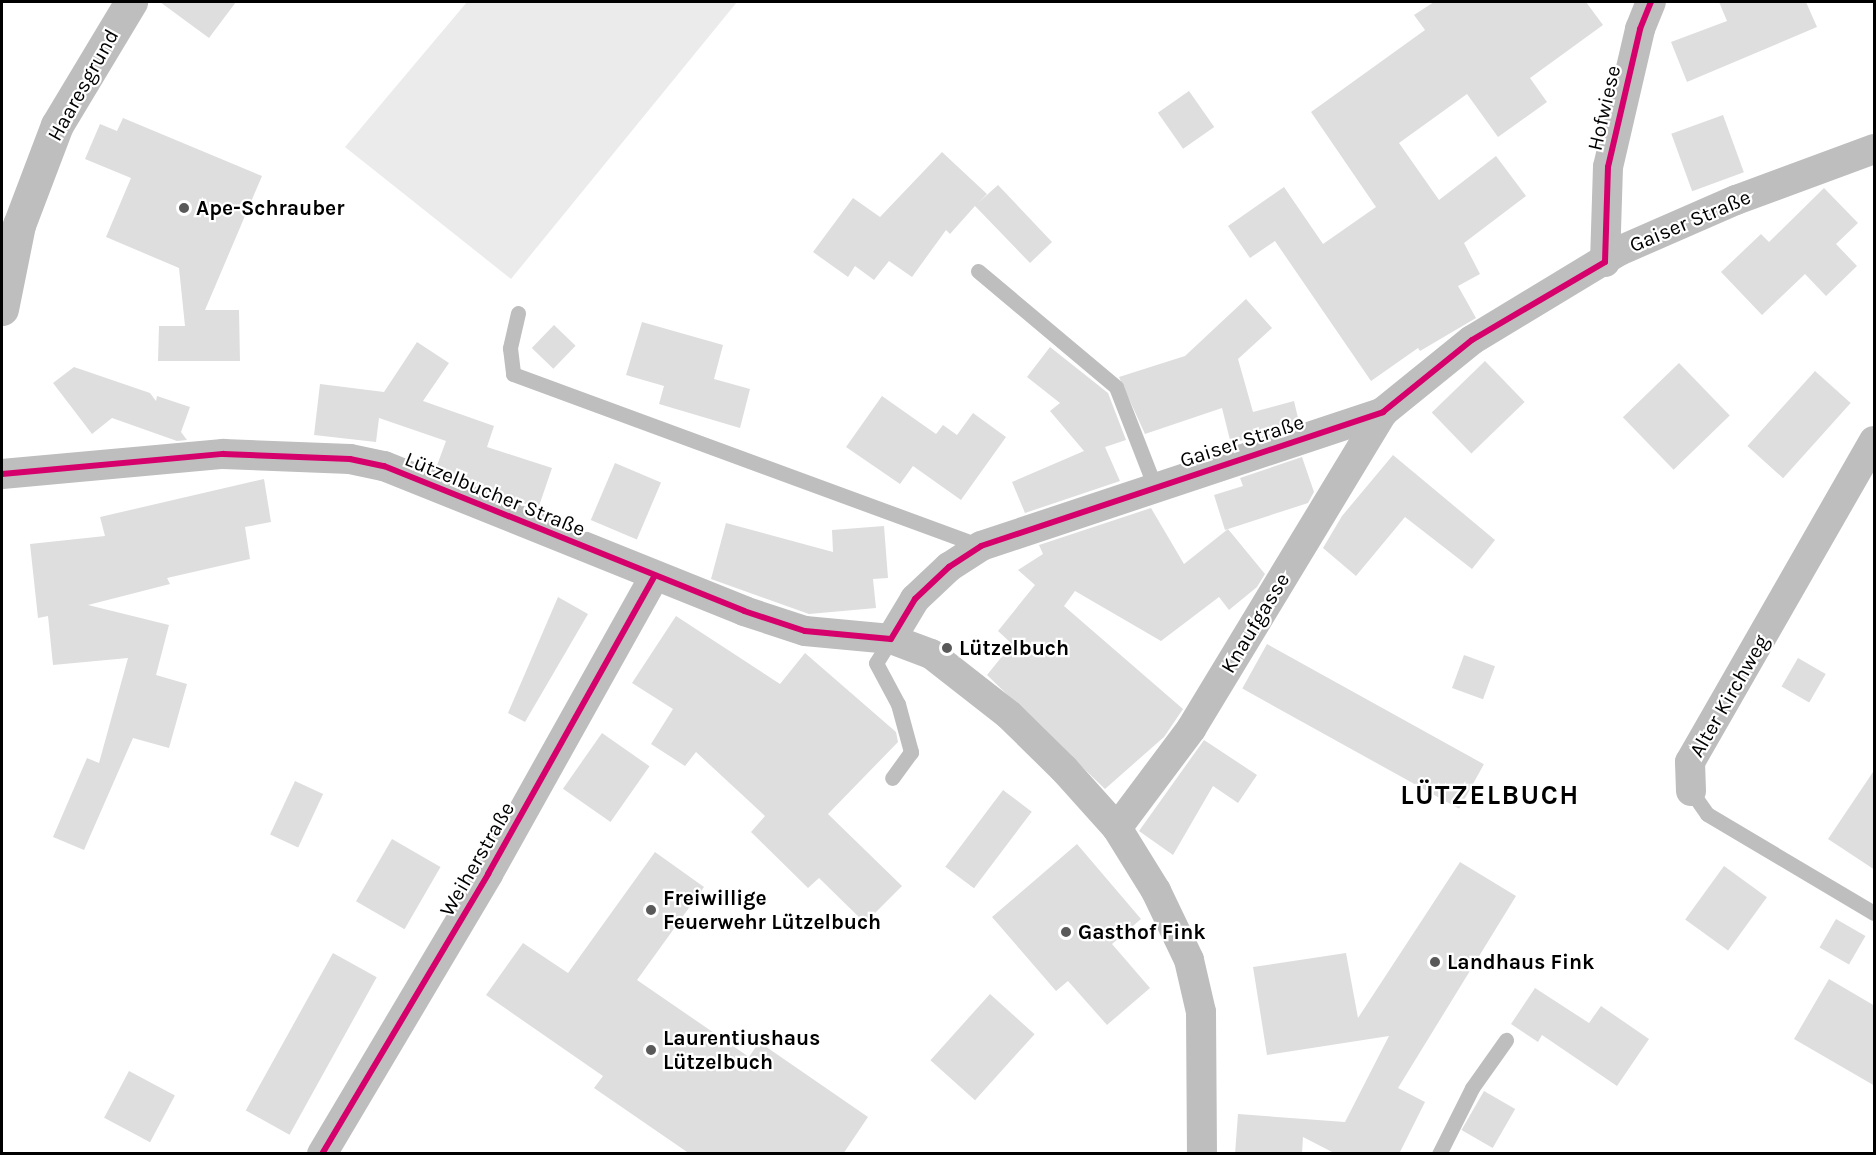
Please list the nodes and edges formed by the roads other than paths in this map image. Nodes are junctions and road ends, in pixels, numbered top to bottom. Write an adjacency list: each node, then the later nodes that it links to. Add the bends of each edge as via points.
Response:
1 (131, 2): 5 (street, Haaresgrund, via 57,125)
2 (1651, 2): 4 (street, Hofwiese, via 1640,29 1608,167)
3 (1875, 149): 4 (street, Gaiser Straße, via 1736,200 1619,251)
4 (1605, 262): 9 (street, Gaiser Straße, via 1472,340)
5 (4, 266): 7 (street, Haaresgrund)
6 (978, 271): 12 (lane, via 1116,387)
7 (2, 309)
8 (518, 313): 13 (lane, via 510,348 513,374)
9 (1383, 412): 12 (street, Gaiser Straße); 18 (street, Knaufgasse, via 1191,729)
10 (1874, 441): 17 (street, Alter Kirchweg, via 1690,762)
11 (2, 474): 14 (street, Lützelbucher Straße, via 223,454 350,459 384,466)
12 (1155, 487): 13 (street, Gaiser Straße)
13 (981, 546): 15 (street, Gaiser Straße, via 949,567 915,599)
14 (654, 578): 15 (street, Lützelbucher Straße, via 805,631); 21 (street, Weiherstraße, via 488,874)
15 (891, 639): 16 (lane, via 876,663 898,704 911,752); 18 (street, Lützelbucher Straße, via 931,654 1009,715)
16 (892, 778)
17 (1691, 791): 19 (lane, Alter Kirchweg, via 1707,814)
18 (1117, 828): 22 (street, Lützelbucher Straße, via 1156,891 1189,960 1201,1012)
19 (1875, 913)
20 (1506, 1040): 23 (lane, via 1473,1088)
21 (322, 1154)
22 (1202, 1154)
23 (1439, 1154)

